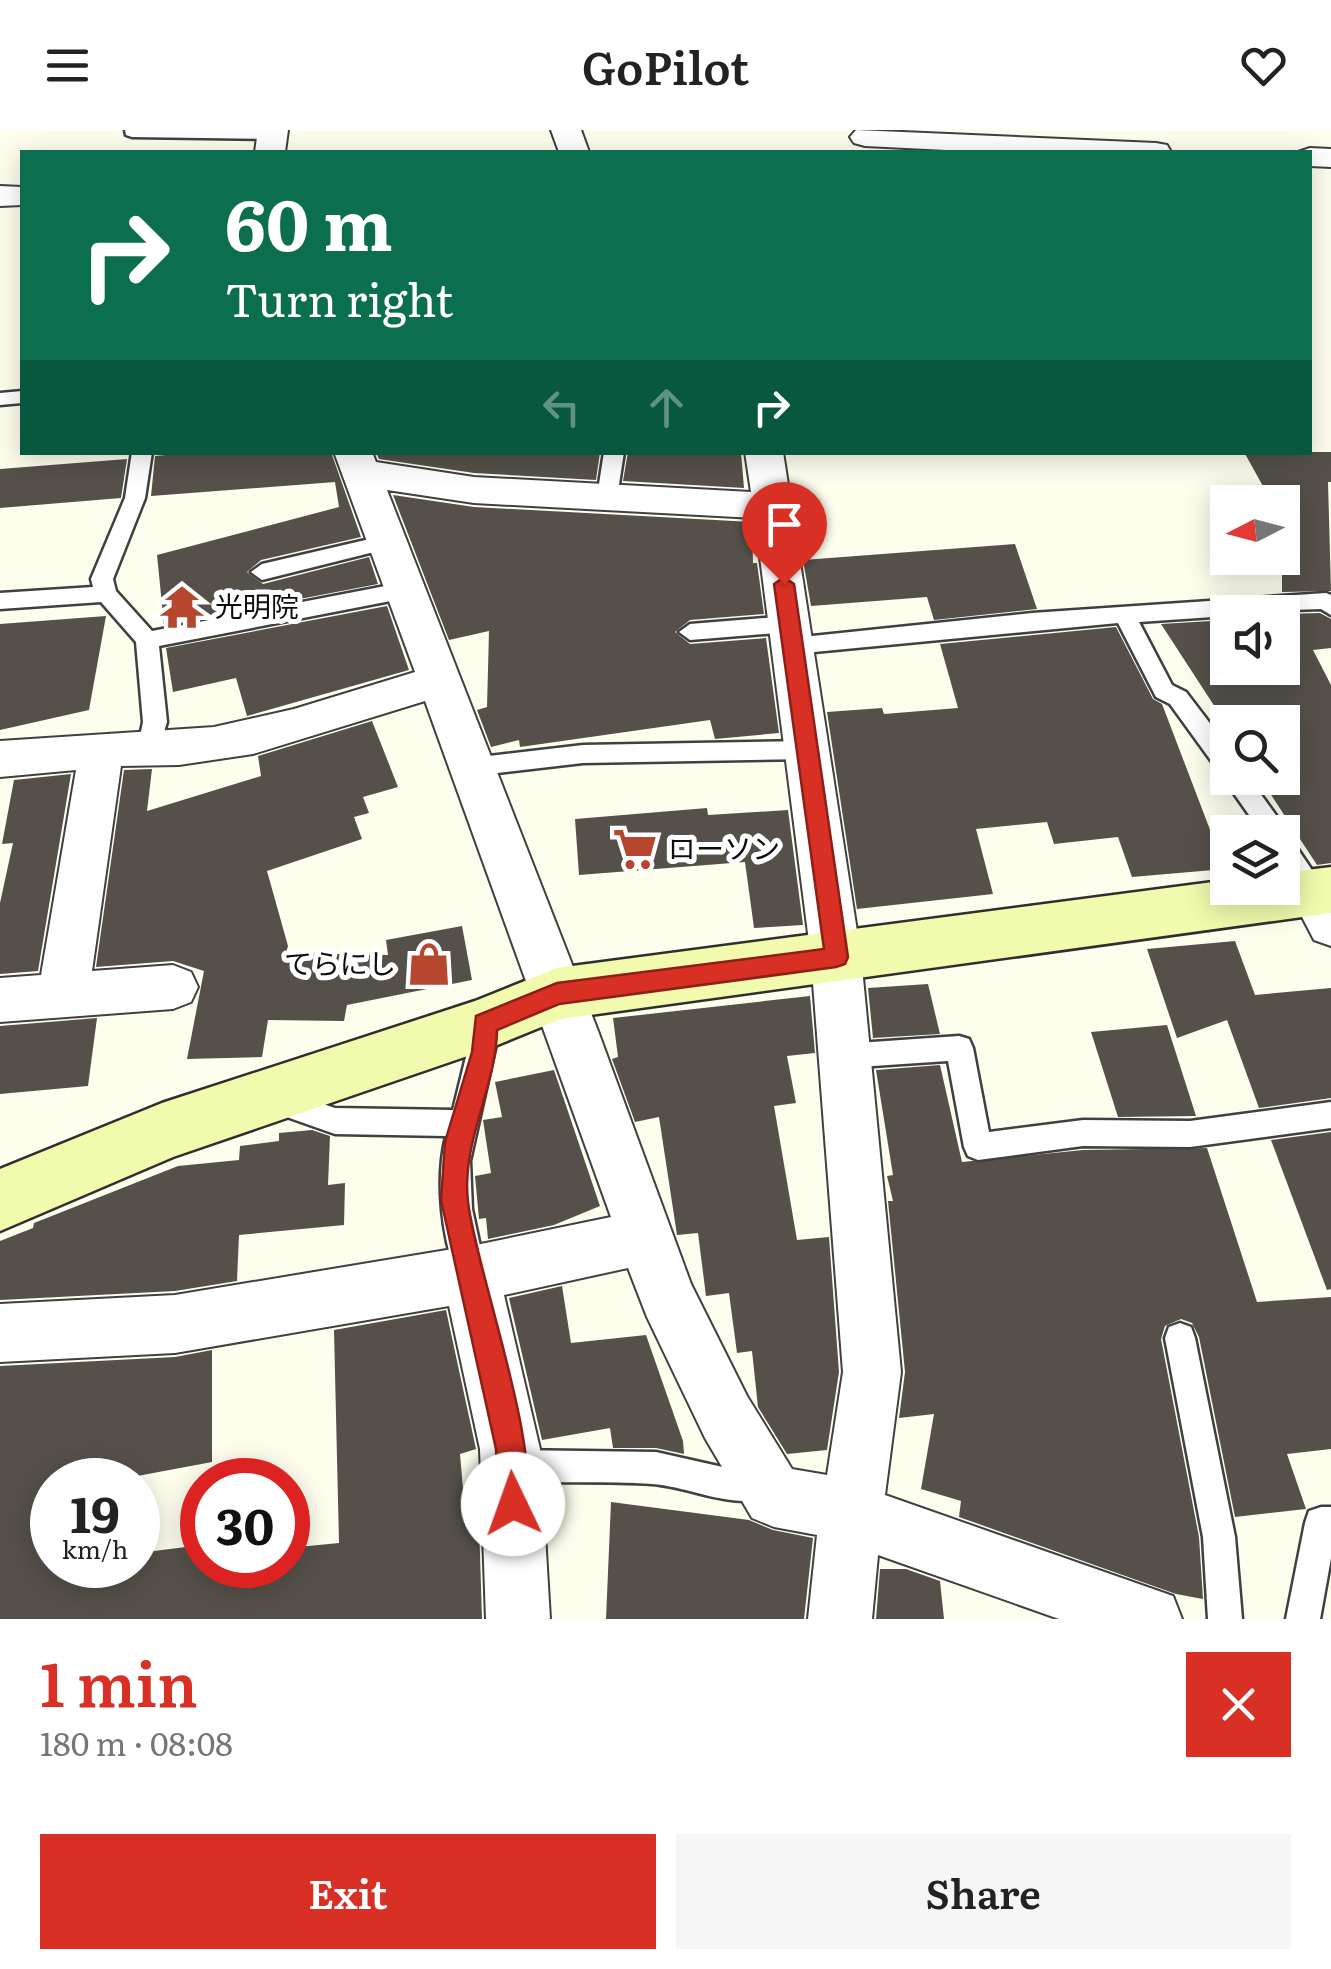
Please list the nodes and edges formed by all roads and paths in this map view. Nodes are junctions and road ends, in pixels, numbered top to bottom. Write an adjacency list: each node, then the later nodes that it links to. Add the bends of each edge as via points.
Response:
1 (133, 131): 2 (lane)
2 (272, 139)
3 (867, 140): 4 (street)
4 (1108, 150)
5 (142, 455): 12 (lane, via 135,498 102,579)
6 (764, 455): 9 (street)
7 (357, 463): 8 (street, via 474,490); 10 (street)
8 (610, 475): 9 (street)
9 (773, 506): 17 (street)
10 (397, 566): 11 (lane); 18 (lane); 19 (street)
11 (262, 572)
12 (106, 594): 13 (lane); 18 (lane)
13 (0, 601)
14 (1331, 607): 15 (lane, via 1326,601)
15 (1124, 614): 17 (lane); 20 (lane, via 1164,690 1178,698)
16 (690, 632): 17 (lane)
17 (791, 635): 22 (street)
18 (147, 640): 21 (lane, via 155,722)
19 (441, 680): 21 (street, via 242,738 170,750); 25 (street)
20 (1210, 742)
21 (150, 746): 23 (street)
22 (808, 750): 25 (lane, via 583,754); 27 (street)
23 (100, 751): 24 (street); 30 (street)
24 (0, 759)
25 (472, 767): 29 (street)
26 (1314, 888): 27 (street)
27 (836, 957): 29 (street); 33 (street)
28 (174, 987): 30 (street)
29 (557, 994): 32 (street); 38 (street)
30 (63, 995): 31 (street)
31 (0, 1000)
32 (485, 1024): 34 (street); 36 (lane)
33 (843, 1056): 35 (lane, via 959,1048 978,1146 1083,1133 1190,1134); 44 (street, via 872,1372)
34 (264, 1097): 36 (lane, via 334,1121); 37 (street)
35 (1331, 1115)
36 (465, 1123): 39 (lane, via 454,1200)
37 (0, 1200)
38 (647, 1237): 39 (street); 43 (street, via 667,1297)
39 (471, 1274): 40 (street, via 175,1324); 42 (street)
40 (0, 1333)
41 (1180, 1338): 49 (lane, via 1219,1537)
42 (511, 1466): 43 (lane, via 656,1468 727,1484); 46 (street)
43 (767, 1484): 44 (street, via 774,1496)
44 (853, 1515): 47 (street); 48 (street)
45 (1331, 1523): 50 (lane, via 1322,1523)
46 (518, 1619)
47 (840, 1619)
48 (1150, 1619)
49 (1225, 1619)
50 (1303, 1619)

